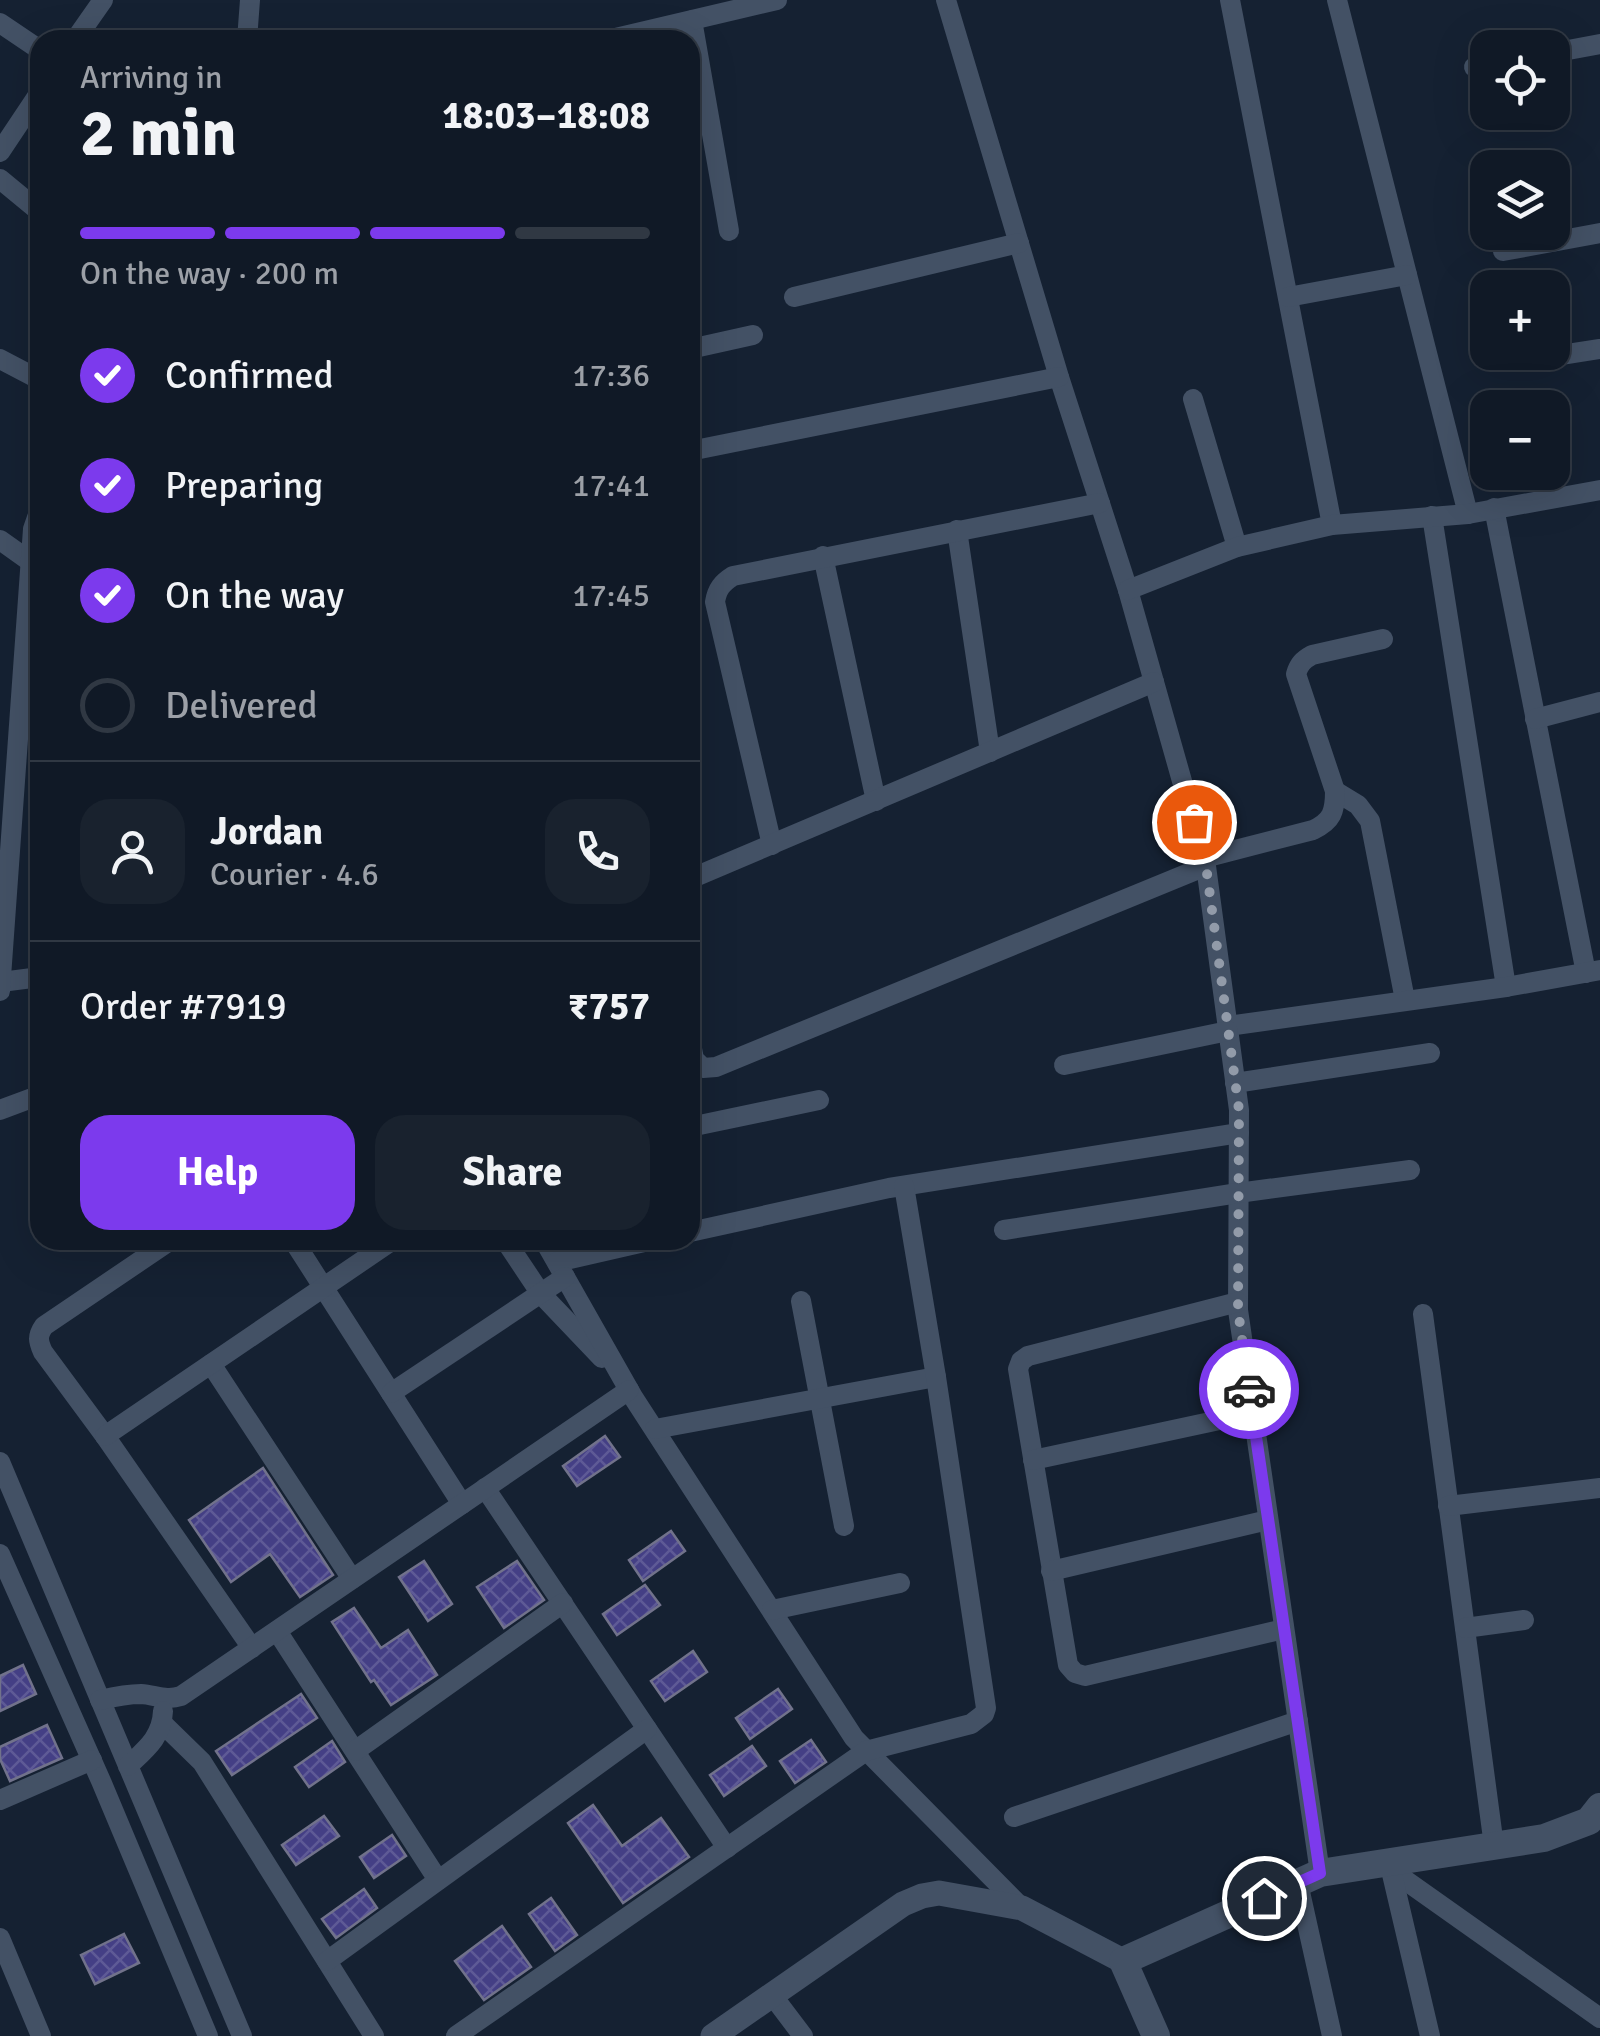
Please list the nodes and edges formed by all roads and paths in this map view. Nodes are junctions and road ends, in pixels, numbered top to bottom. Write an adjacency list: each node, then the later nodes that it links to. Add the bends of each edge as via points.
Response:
1 (102, 0): 10 (street)
2 (250, 0): 11 (street)
3 (777, 0): 7 (street)
4 (946, 0): 24 (street)
5 (1230, 0): 28 (street)
6 (1337, 0): 26 (street)
7 (751, 3): 8 (street)
8 (692, 20): 12 (street); 13 (street)
9 (0, 23): 14 (street)
10 (82, 30)
11 (248, 30)
12 (651, 30)
13 (694, 30)
14 (30, 43)
15 (1600, 44): 16 (street)
16 (1570, 49)
17 (700, 66): 22 (street)
18 (30, 107): 19 (street)
19 (0, 152)
20 (0, 179): 21 (street)
21 (30, 204)
22 (729, 231)
23 (1600, 233): 25 (street)
24 (1019, 243): 27 (street); 35 (street)
25 (1503, 252)
26 (1407, 274): 28 (street); 41 (street)
27 (794, 296)
28 (1288, 298): 43 (street)
29 (753, 335): 30 (street)
30 (700, 348)
31 (1600, 349): 32 (street)
32 (1570, 354)
33 (0, 359): 34 (street)
34 (30, 375)
35 (1060, 377): 37 (street); 39 (street)
36 (1193, 399): 46 (street)
37 (700, 449)
38 (1600, 490): 40 (street)
39 (1100, 503): 44 (street); 50 (street)
40 (1494, 508): 41 (street); 54 (street)
41 (1468, 514): 42 (street)
42 (1432, 516): 43 (street); 64 (street)
43 (1332, 525): 46 (street)
44 (956, 530): 47 (street); 55 (street)
45 (0, 540): 48 (street)
46 (1237, 547): 50 (street)
47 (823, 556): 57 (street); 58 (street, via 733,576 715,602)
48 (30, 561)
49 (30, 576): 63 (street)
50 (1128, 590): 52 (street)
51 (1382, 639): 56 (street, via 1312,656 1298,667)
52 (1154, 682): 55 (street); 59 (street)
53 (1600, 702): 54 (street)
54 (1536, 719): 61 (street)
55 (990, 752): 57 (street)
56 (1335, 791): 59 (street, via 1325,824); 66 (street, via 1370,820)
57 (876, 801): 58 (street)
58 (772, 845): 60 (street)
59 (1205, 862): 67 (street); 69 (street, via 716,1068)
60 (700, 876)
61 (1593, 972): 64 (street)
62 (30, 979): 63 (street)
63 (0, 982): 65 (street)
64 (1506, 987): 66 (street)
65 (0, 991)
66 (1405, 1000): 67 (street)
67 (1228, 1029): 70 (street); 71 (street)
68 (1430, 1053): 71 (street)
69 (700, 1065)
70 (1064, 1065)
71 (1236, 1083): 76 (street)
72 (30, 1099): 74 (street)
73 (819, 1100): 75 (street)
74 (0, 1110)
75 (700, 1124)
76 (1239, 1133): 78 (street); 79 (street)
77 (1410, 1170): 79 (street)
78 (904, 1186): 80 (street); 95 (street)
79 (1238, 1194): 81 (street); 92 (street)
80 (700, 1230)
81 (1004, 1230)
82 (157, 1250): 101 (street, via 39,1333 43,1352)
83 (299, 1250): 89 (street)
84 (378, 1250): 89 (street)
85 (512, 1250): 90 (street)
86 (550, 1250): 88 (street)
87 (623, 1250): 88 (street)
88 (561, 1270): 90 (street); 96 (street)
89 (323, 1287): 94 (street); 97 (street)
90 (541, 1294): 96 (street); 97 (street)
91 (801, 1302): 98 (street)
92 (1238, 1302): 99 (street); 102 (street, via 1021,1361)
93 (1422, 1314): 107 (street)
94 (211, 1364): 101 (street); 112 (street)
95 (936, 1377): 98 (street); 127 (street, via 986,1708 971,1724)
96 (626, 1386): 100 (street); 104 (street)
97 (391, 1393): 106 (street)
98 (820, 1399): 100 (street); 109 (street)
99 (1252, 1413): 102 (street); 108 (street)
100 (654, 1430): 115 (street)
101 (105, 1436): 120 (street)
102 (1033, 1460): 111 (street)
103 (0, 1462): 122 (street)
104 (485, 1488): 106 (street); 114 (street)
105 (1600, 1488): 107 (street)
106 (462, 1504): 112 (street)
107 (1448, 1506): 117 (street)
108 (1268, 1520): 111 (street); 118 (street)
109 (844, 1526)
110 (0, 1554): 128 (street)
111 (1051, 1571): 118 (street, via 1068,1665 1086,1676)
112 (352, 1579): 119 (street)
113 (900, 1583): 115 (street)
114 (563, 1603): 125 (street); 126 (street)
115 (772, 1610): 127 (street)
116 (1524, 1620): 117 (street)
117 (1465, 1628): 133 (street)
118 (1284, 1629): 123 (street)
119 (277, 1631): 120 (street); 126 (street)
120 (252, 1648): 121 (street, via 181,1696)
121 (163, 1699): 122 (street, via 134,1694); 124 (street)
122 (100, 1700): 129 (street)
123 (1298, 1721): 132 (street); 136 (street)
124 (162, 1724): 129 (street); 140 (street, via 202,1762)
125 (647, 1729): 134 (street); 137 (street)
126 (354, 1750): 137 (street)
127 (866, 1750): 134 (street); 138 (street)
128 (92, 1760): 130 (street); 145 (street)
129 (128, 1766): 146 (street)
130 (0, 1800)
131 (1600, 1809): 133 (main road, via 1589,1821 1544,1838)
132 (1014, 1817)
133 (1494, 1846): 135 (main road)
134 (726, 1848): 148 (street)
135 (1386, 1867): 136 (main road); 143 (street); 153 (street)
136 (1309, 1878): 141 (main road); 152 (street)
137 (438, 1880): 140 (street)
138 (1022, 1908): 141 (street); 142 (street, via 922,1896)
139 (0, 1940): 144 (street)
140 (327, 1961): 147 (street)
141 (1123, 1961): 151 (main road)
142 (772, 1995): 149 (street); 150 (street)
143 (1600, 2018)
144 (40, 2036)
145 (208, 2036)
146 (242, 2036)
147 (374, 2036)
148 (456, 2036)
149 (713, 2036)
150 (803, 2036)
151 (1156, 2036)
152 (1332, 2036)
153 (1430, 2036)

